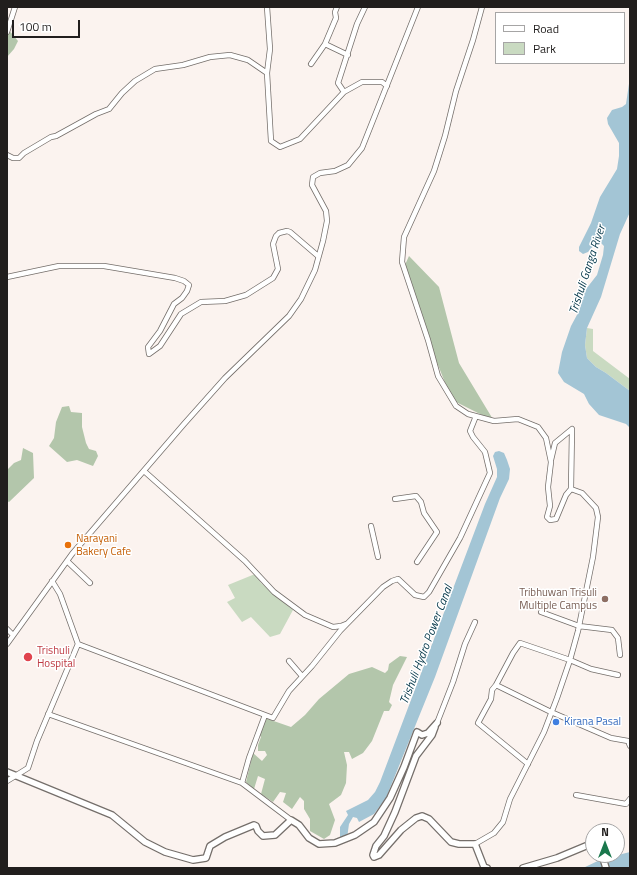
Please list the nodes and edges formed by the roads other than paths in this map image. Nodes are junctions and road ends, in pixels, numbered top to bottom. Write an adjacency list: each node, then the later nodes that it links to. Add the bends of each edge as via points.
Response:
1 (15, 7): 7 (street)
2 (267, 7): 11 (street, via 270,49)
3 (337, 7): 8 (street, via 336,18)
4 (365, 7): 9 (street)
5 (418, 7): 12 (street)
6 (482, 7): 17 (street, via 434,171 404,237 402,262 438,376 456,406)
7 (7, 32)
8 (325, 44): 9 (street); 10 (street)
9 (348, 55): 13 (street, via 338,83)
10 (311, 64)
11 (267, 73): 13 (street, via 271,141 280,147 300,139); 14 (street, via 248,60 230,55 156,69 135,81 110,109 50,137 19,158)
12 (387, 86): 13 (street, via 382,82 362,82); 15 (street, via 362,148 348,165 313,177 312,185 326,211 327,221)
13 (344, 92)
14 (7, 155)
15 (318, 256): 16 (street, via 290,232 279,232 272,244 278,269 273,278 246,295 225,301 201,302 181,314 160,346 150,354 148,347 174,304 188,291 189,285 184,281 104,266 59,266); 19 (street, via 308,285 289,316 225,378)
16 (7, 277)
17 (476, 416): 18 (street, via 494,421 518,419 538,426 546,438); 30 (street, via 470,431 485,452 490,473 460,538 429,592 424,597 415,595 398,578 383,587)
18 (551, 462): 20 (street, via 548,487 550,506 547,517 550,520 556,519); 20 (street, via 555,443 572,429)
19 (144, 471): 24 (street); 30 (street, via 245,561 274,592 305,615 333,627)
20 (571, 489): 31 (street, via 582,493 596,508 598,517)
21 (395, 499): 25 (street, via 416,496 437,532)
22 (371, 526): 23 (street)
23 (378, 557)
24 (67, 561): 26 (street); 27 (street)
25 (417, 562)
26 (52, 581): 33 (street); 35 (street, via 60,594)
27 (90, 583)
28 (541, 612): 31 (street)
29 (475, 622): 45 (street)
30 (347, 623): 40 (street)
31 (579, 626): 36 (street, via 612,630 618,638); 37 (street)
32 (7, 629): 33 (street)
33 (14, 635): 34 (street)
34 (7, 644)
35 (78, 644): 43 (street); 44 (street)
36 (620, 655)
37 (570, 660): 39 (street, via 591,669); 41 (street, via 520,643); 42 (street)
38 (289, 661): 40 (street)
39 (618, 675)
40 (302, 676): 44 (street, via 289,691 273,718)
41 (496, 685): 42 (street); 47 (street, via 478,723)
42 (552, 712): 46 (street, via 611,738 628,741); 47 (street)
43 (48, 714): 49 (street, via 28,768); 51 (street)
44 (265, 715): 51 (street)
45 (437, 723): 55 (street, via 428,733 422,735 417,732 390,798 374,822 356,835 335,843 319,844 308,838 299,825); 56 (street, via 416,756 395,812 373,855 374,858 379,855 401,830 422,816 429,819 451,842)
46 (630, 746)
47 (528, 764): 56 (street, via 510,799 503,822 494,833)
48 (7, 772): 49 (street)
49 (15, 776): 50 (street); 55 (street, via 112,815 145,842 165,852 193,860 206,858 210,846 254,825 263,836 275,835)
50 (7, 781)
51 (242, 783): 55 (street)
52 (576, 795): 54 (street)
53 (630, 799): 54 (street)
54 (628, 805)
55 (291, 820)
56 (475, 844): 58 (street, via 484,867)
57 (585, 846): 59 (street)
58 (487, 868)
59 (523, 868)

